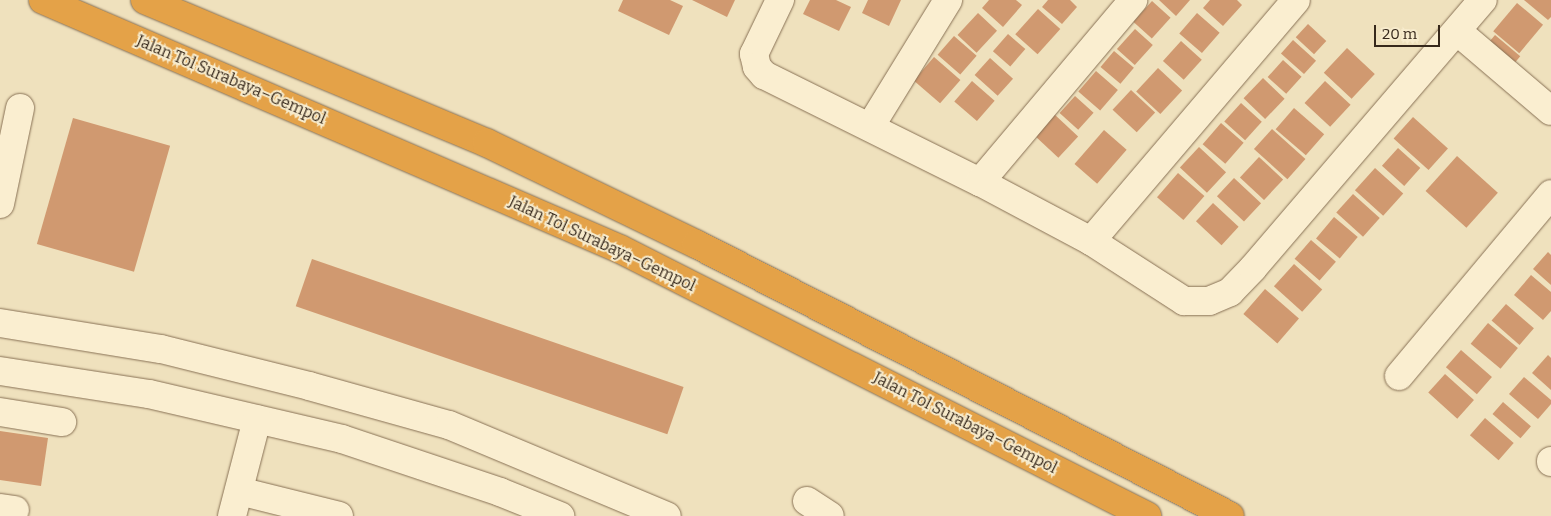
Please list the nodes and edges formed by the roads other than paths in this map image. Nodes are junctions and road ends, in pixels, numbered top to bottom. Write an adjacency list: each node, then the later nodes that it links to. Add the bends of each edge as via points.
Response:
1 (43, 0): 28 (highway, Jalan Tol Surabaya–Gempol, via 620,249)
2 (145, 0): 29 (highway, via 487,143 696,244)
3 (780, 0): 11 (street, via 754,54 757,67 773,81)
4 (948, 0): 11 (street)
5 (1133, 0): 12 (street)
6 (1296, 0): 15 (street)
7 (1483, 0): 8 (street)
8 (1457, 31): 10 (street); 15 (street, via 1230,292 1209,301 1184,301)
9 (20, 108): 14 (street)
10 (1551, 111)
11 (870, 127): 12 (street)
12 (980, 182): 15 (street)
13 (1551, 194): 18 (street)
14 (0, 204)
15 (1091, 241)
16 (0, 323): 26 (street, via 161,349 449,425)
17 (0, 371): 20 (street, via 149,394)
18 (1399, 376)
19 (0, 412): 21 (street)
20 (257, 419): 23 (street); 25 (street, via 342,439 500,492)
21 (62, 422)
22 (807, 501): 27 (street)
23 (235, 503): 24 (street)
24 (340, 516)
25 (560, 516)
26 (667, 516)
27 (830, 516)
28 (1147, 516)
29 (1230, 516)

